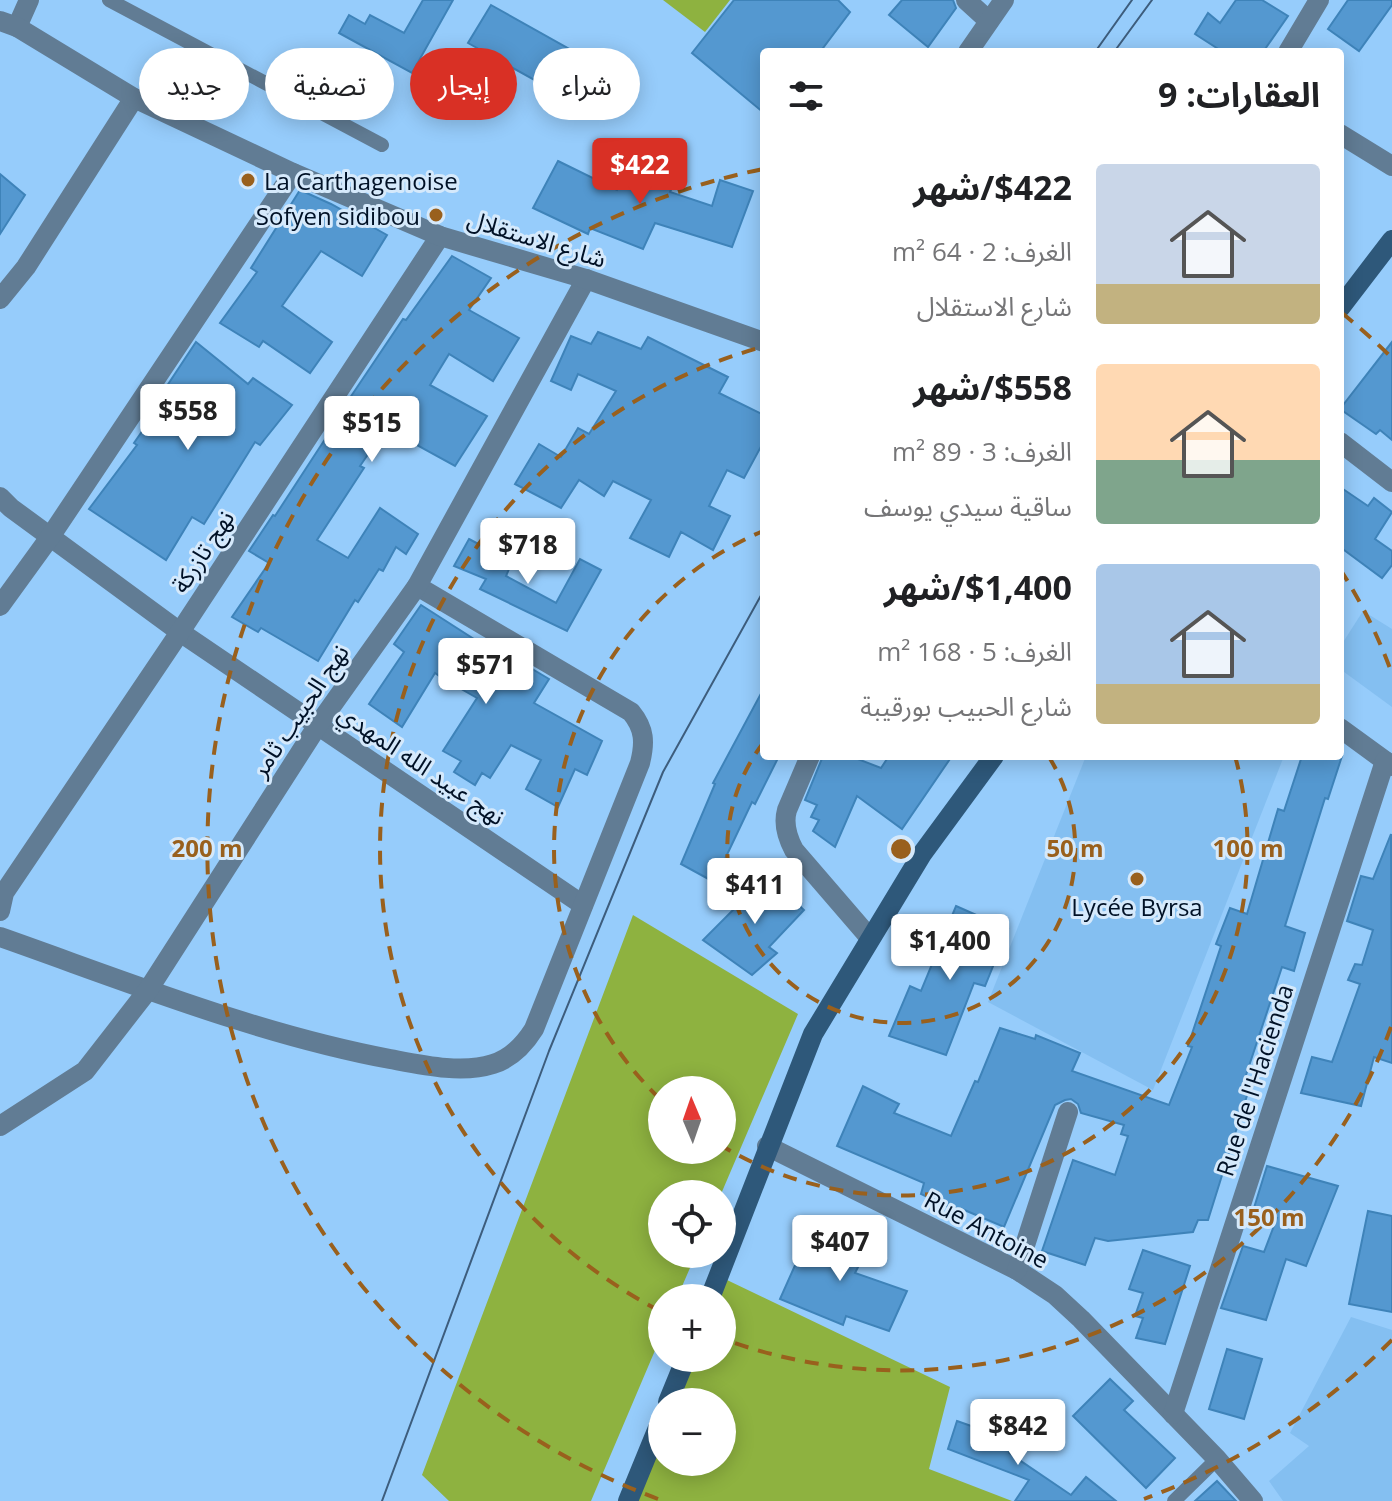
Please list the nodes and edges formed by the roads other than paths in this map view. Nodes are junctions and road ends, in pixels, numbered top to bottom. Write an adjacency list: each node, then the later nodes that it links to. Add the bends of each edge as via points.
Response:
1 (29, 0): 7 (street)
2 (109, 0): 12 (lane)
3 (966, 0): 6 (street)
4 (1004, 0): 6 (street)
5 (1319, 0): 9 (street)
6 (989, 21): 8 (street)
7 (8, 24): 10 (street, شارع الاستقلال)
8 (971, 48)
9 (1290, 48)
10 (134, 98): 14 (street, شارع الاستقلال); 18 (street)
11 (1344, 136): 13 (street)
12 (382, 145)
13 (1392, 166)
14 (293, 173): 15 (street, شارع الاستقلال); 24 (street)
15 (440, 236): 17 (street, شارع الاستقلال); 27 (street, نهج تازركة)
16 (1392, 240): 19 (main road)
17 (586, 279): 20 (street, شارع الاستقلال); 25 (street, نهج الحبيب ثامر)
18 (0, 299)
19 (1344, 303)
20 (760, 341)
21 (1344, 445): 22 (street)
22 (1392, 482)
23 (0, 497): 24 (street, نهج عبيد الله المهدي)
24 (50, 537): 26 (street); 27 (street, نهج عبيد الله المهدي)
25 (417, 586): 28 (street, نهج الحبيب ثامر); 34 (street, via 640,722 640,763)
26 (0, 606)
27 (180, 632): 28 (street, نهج عبيد الله المهدي); 33 (street, نهج تازركة)
28 (318, 725): 34 (street, نهج عبيد الله المهدي); 37 (street, نهج الحبيب ثامر)
29 (1344, 731): 32 (street)
30 (808, 760): 36 (street, via 785,817 788,838)
31 (991, 760): 36 (main road)
32 (1388, 764): 43 (street, Rue de l'Hacienda)
33 (1, 897)
34 (583, 905): 37 (street, via 534,1029 519,1050 480,1067 429,1066 347,1051)
35 (0, 937): 37 (street)
36 (869, 937): 40 (main road, via 813,1034)
37 (148, 990): 39 (street, نهج الحبيب ثامر, via 85,1071)
38 (1068, 1112): 41 (street)
39 (0, 1126)
40 (767, 1146): 41 (street, Rue Antoine); 42 (main road)
41 (1017, 1270): 43 (street, Rue Antoine, via 1081,1319)
42 (715, 1284)
43 (1173, 1414): 45 (street, Rue Antoine)
44 (648, 1452): 46 (main road)
45 (1217, 1459): 47 (lane); 48 (street, Rue Antoine)
46 (628, 1501)
47 (1174, 1501)
48 (1253, 1501)

